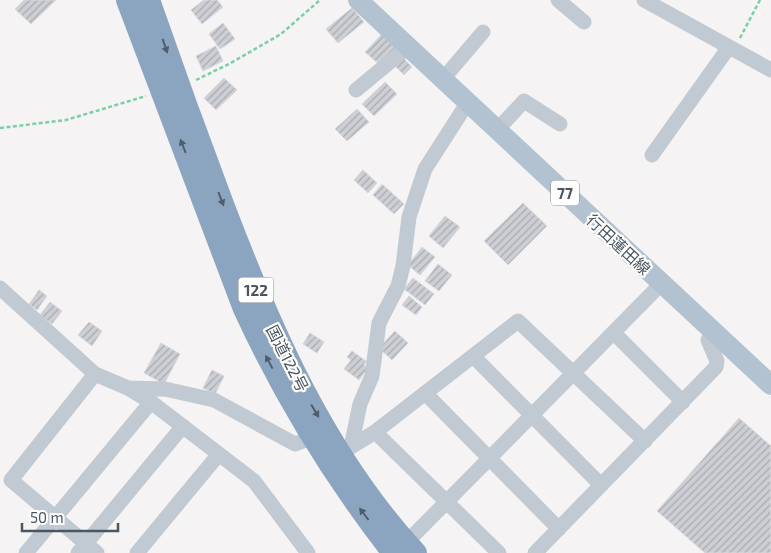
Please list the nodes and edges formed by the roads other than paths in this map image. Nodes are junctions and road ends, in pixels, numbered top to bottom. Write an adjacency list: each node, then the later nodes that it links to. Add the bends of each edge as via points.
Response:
1 (127, 0): 12 (highway, 国道122号 / 122)
2 (149, 0): 12 (highway, 国道122号 / 122, one-way to 12)
3 (358, 0): 8 (main road, 行田蓮田線 / 77)
4 (558, 0): 6 (street)
5 (644, 0): 9 (street)
6 (584, 22)
7 (483, 32): 11 (street)
8 (408, 47): 11 (main road, 行田蓮田線 / 77); 13 (street)
9 (732, 48): 10 (street); 17 (street)
10 (771, 70)
11 (443, 79): 14 (main road, 行田蓮田線 / 77)
12 (171, 89): 33 (highway, 国道122号 / 122, one-way to 12, via 265,355 244,309); 35 (highway, 国道122号 / 122, one-way to 35, via 260,300 304,391)
13 (356, 90)
14 (468, 102): 16 (main road, 行田蓮田線 / 77); 35 (street, via 424,169 409,217 398,286 379,323 372,376)
15 (560, 124): 16 (street, via 524,101)
16 (497, 130): 18 (main road, 行田蓮田線 / 77)
17 (652, 155)
18 (662, 283): 20 (main road, 行田蓮田線 / 77); 21 (street)
19 (0, 288): 24 (street)
20 (712, 332): 25 (main road, 行田蓮田線 / 77); 29 (street, via 708,340 717,361 716,368)
21 (614, 333): 23 (street); 29 (street)
22 (473, 356): 23 (street, via 518,321); 27 (street); 30 (street)
23 (574, 372): 30 (street); 34 (street)
24 (95, 374): 26 (street); 40 (street, via 11,480)
25 (771, 385)
26 (128, 388): 28 (street); 33 (street, via 165,389 214,400 295,444)
27 (425, 393): 32 (street); 37 (street)
28 (151, 402): 31 (street); 40 (street)
29 (683, 402): 34 (street)
30 (532, 416): 37 (street); 38 (street)
31 (183, 426): 36 (street); 42 (street)
32 (375, 432): 35 (street); 39 (street)
33 (311, 438): 43 (highway, 国道122号 / 122, one-way to 33, via 359,509)
34 (645, 442): 38 (street)
35 (346, 450): 43 (highway, 国道122号 / 122)
36 (218, 454): 45 (street); 46 (street, via 254,481)
37 (490, 459): 39 (street); 41 (street)
38 (602, 485): 41 (street)
39 (447, 502): 43 (street); 47 (street)
40 (55, 518): 42 (street); 44 (street)
41 (559, 529): 48 (street)
42 (87, 550)
43 (403, 551)
44 (26, 553)
45 (136, 553)
46 (308, 553)
47 (499, 553)
48 (535, 553)

